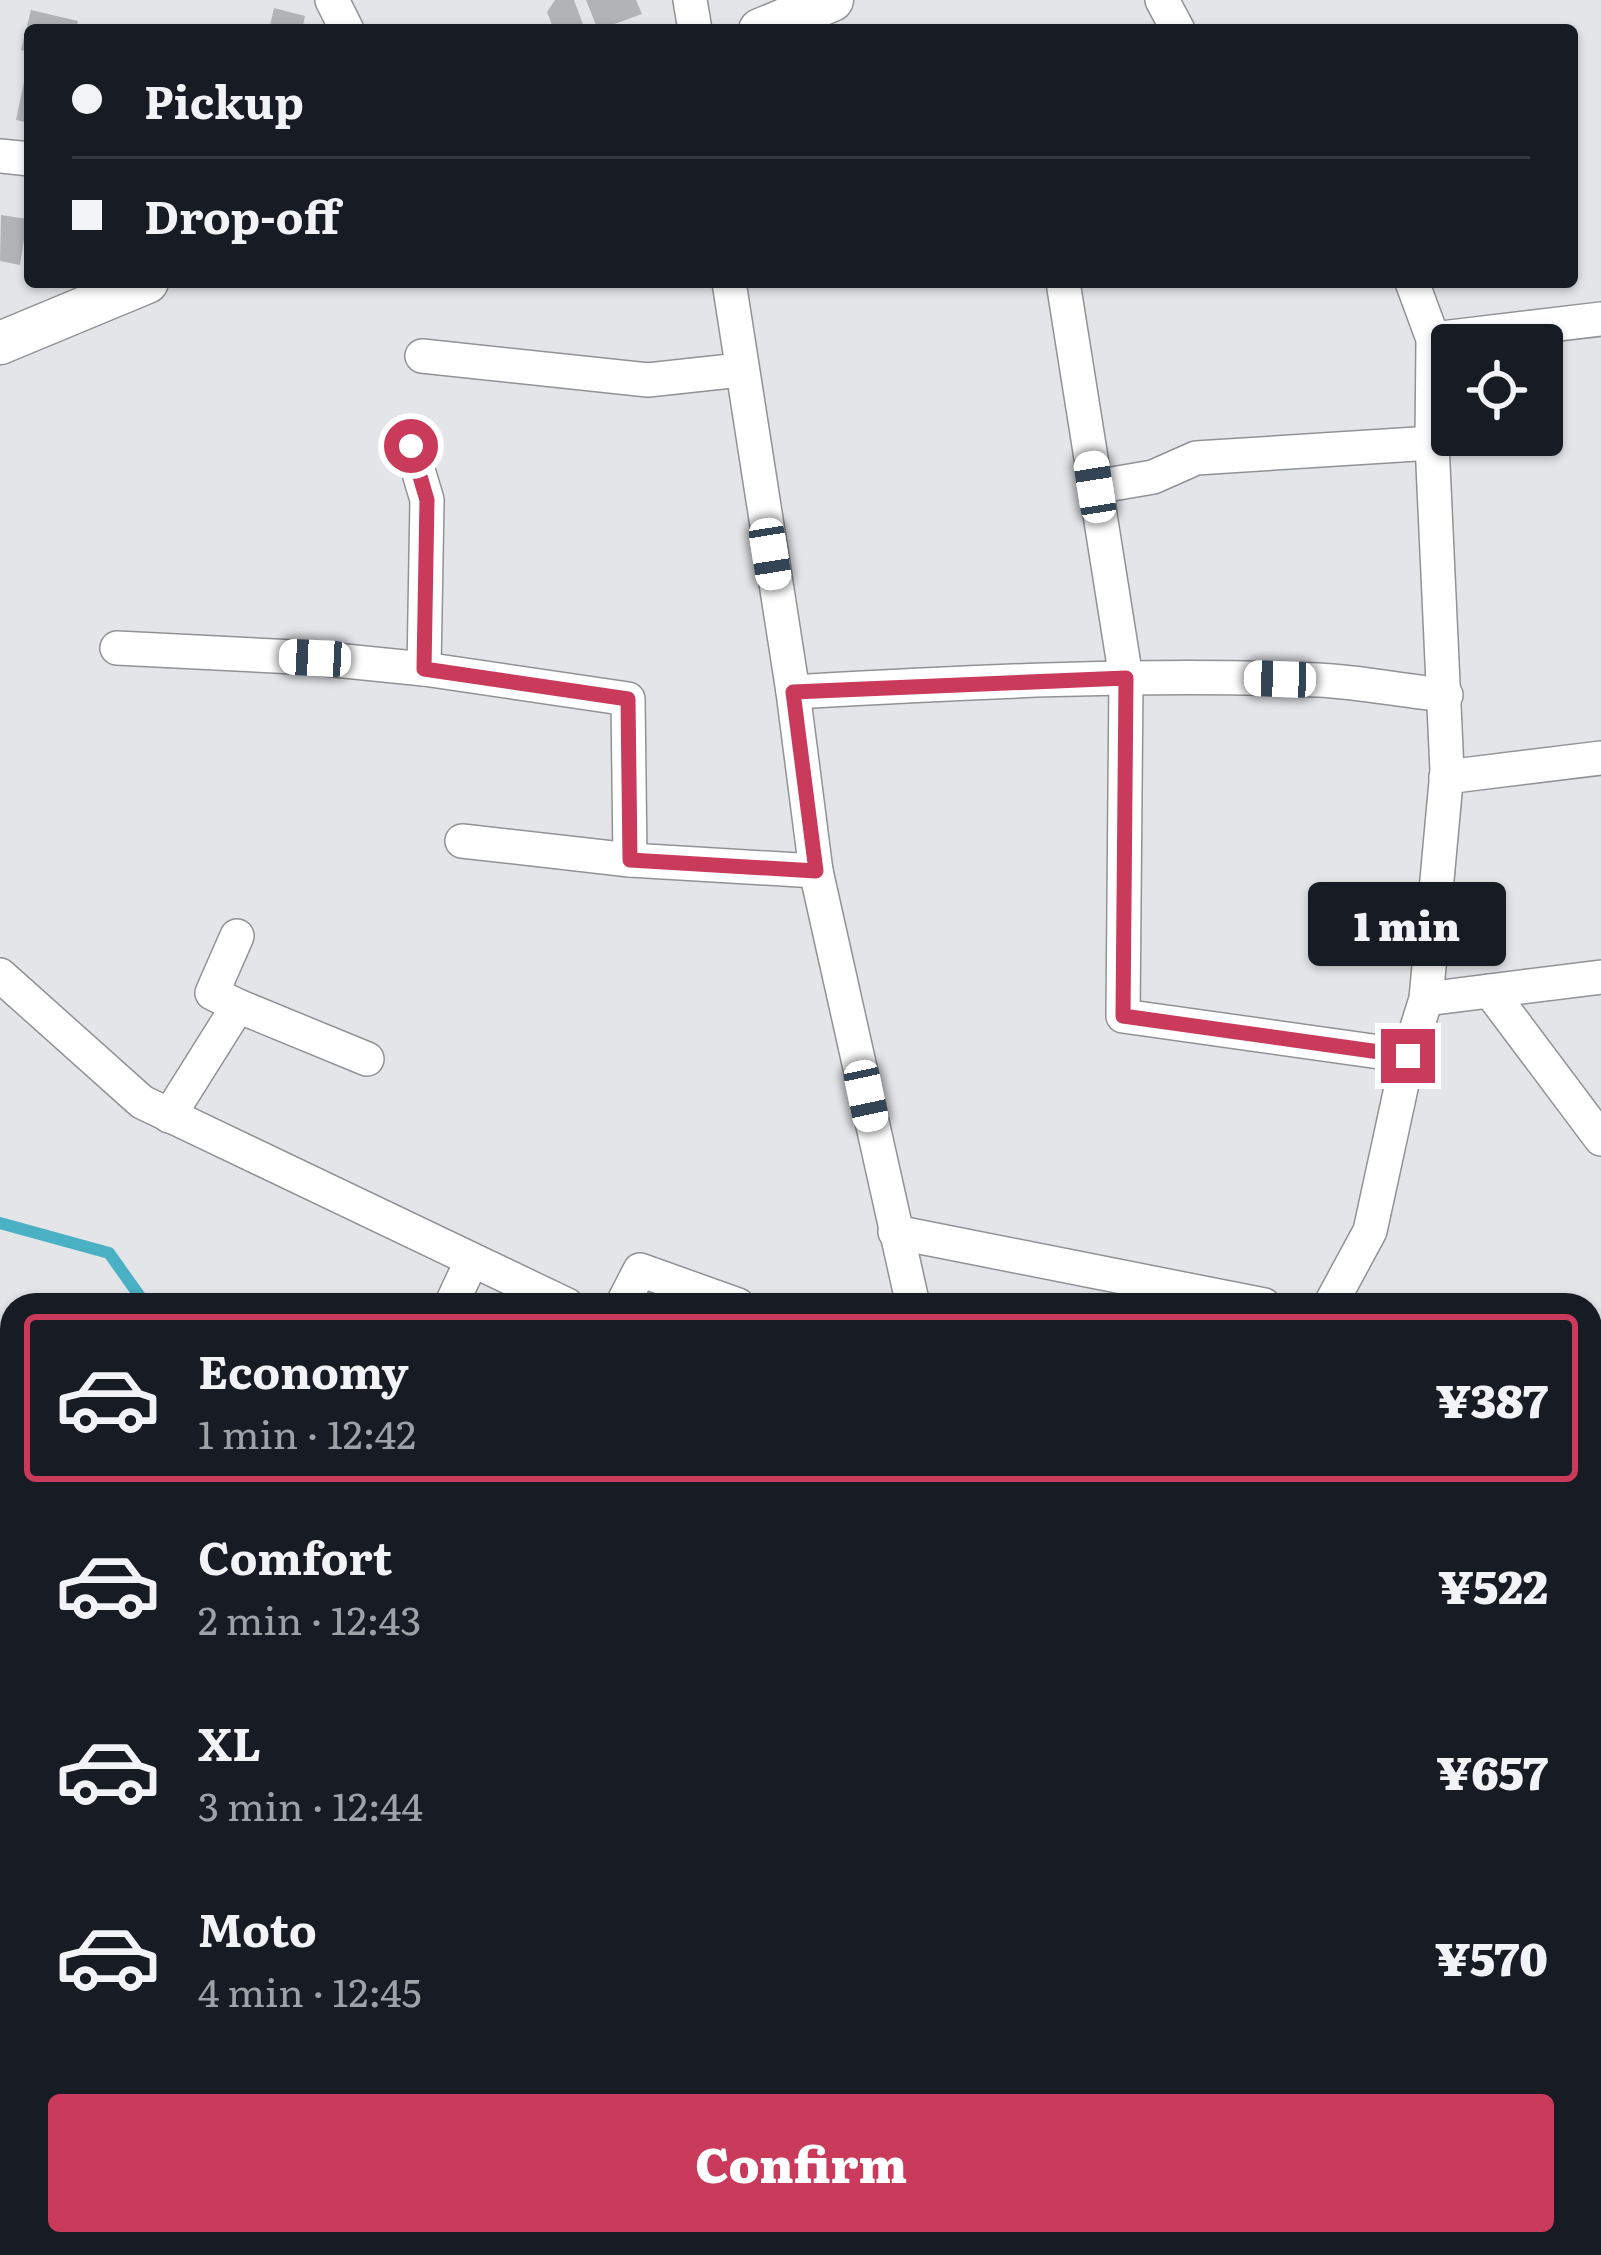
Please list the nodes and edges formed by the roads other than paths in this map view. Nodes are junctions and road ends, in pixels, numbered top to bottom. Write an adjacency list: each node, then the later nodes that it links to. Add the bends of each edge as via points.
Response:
1 (832, 0): 2 (street)
2 (774, 24)
3 (133, 288): 10 (street)
4 (730, 288): 12 (street)
5 (1064, 288): 16 (street)
6 (1414, 288): 9 (street)
7 (1601, 319): 8 (street)
8 (1557, 324)
9 (1431, 335)
10 (0, 343)
11 (422, 356): 12 (street, via 648,380)
12 (740, 370): 20 (street)
13 (1431, 443): 16 (street, via 1196,458 1153,477)
14 (411, 446): 18 (street, via 427,500)
15 (1433, 456): 21 (street)
16 (1095, 487): 19 (street)
17 (117, 648): 18 (street)
18 (424, 669): 25 (street, via 628,699)
19 (1126, 678): 20 (street); 21 (street, via 1324,681); 33 (street, via 1123,1016)
20 (793, 692): 26 (street)
21 (1446, 695): 23 (street)
22 (1601, 758): 23 (street)
23 (1446, 777): 31 (street)
24 (462, 841): 25 (street)
25 (630, 860): 26 (street)
26 (816, 871): 37 (street)
27 (237, 936): 32 (street, via 212,993)
28 (0, 975): 35 (street, via 142,1102)
29 (1601, 977): 30 (street)
30 (1490, 991): 31 (street); 36 (street)
31 (1426, 999): 33 (street)
32 (238, 1006): 34 (street); 35 (street)
33 (1408, 1056): 45 (street, via 1370,1232)
34 (367, 1059)
35 (169, 1116): 38 (street)
36 (1601, 1139)
37 (895, 1232): 43 (street); 44 (street)
38 (471, 1262): 39 (street); 40 (street)
39 (457, 1293)
40 (540, 1293)
41 (628, 1293): 42 (street, via 640,1270)
42 (704, 1293)
43 (910, 1293)
44 (1203, 1293)
45 (1337, 1293)

